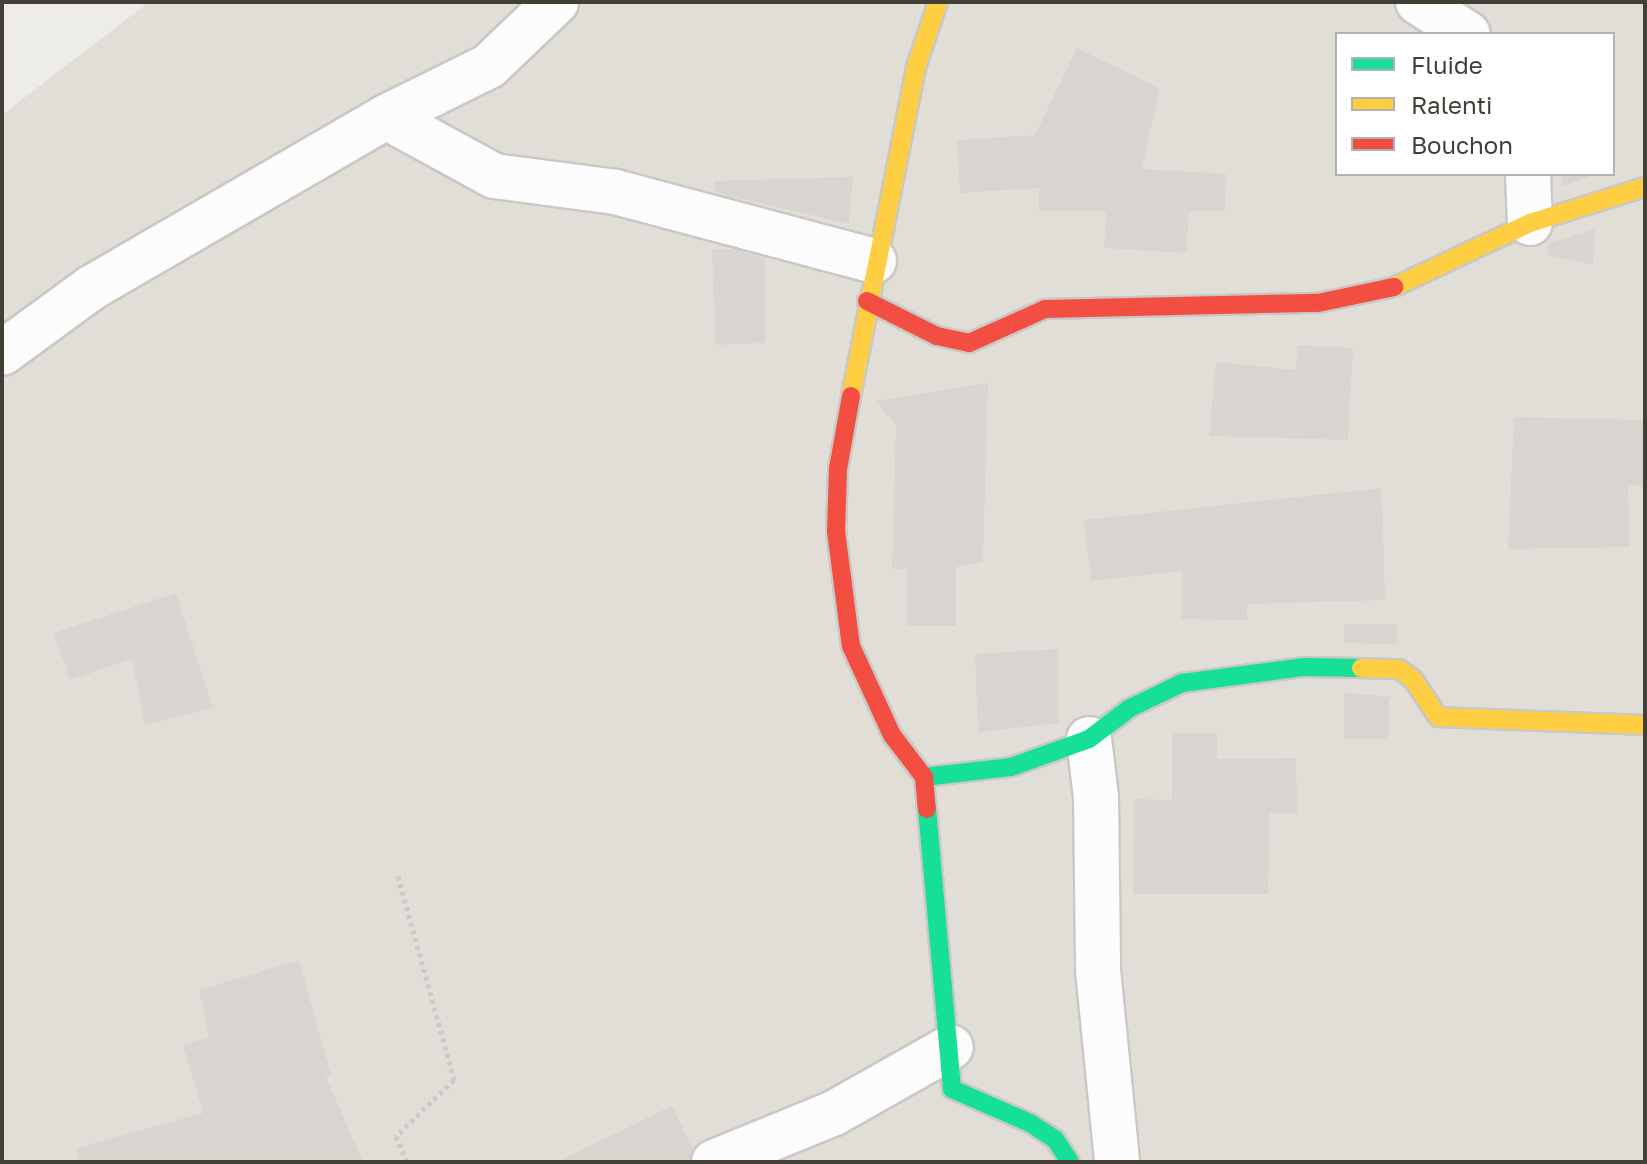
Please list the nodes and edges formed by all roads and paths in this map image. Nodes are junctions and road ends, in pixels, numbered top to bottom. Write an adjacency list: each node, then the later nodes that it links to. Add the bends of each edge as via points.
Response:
1 (556, 2): 5 (street, via 489,66)
2 (938, 2): 9 (street, via 916,67)
3 (1418, 2): 4 (street)
4 (1465, 32)
5 (386, 117): 9 (street, via 494,176 615,192); 10 (street, via 91,288)
6 (1528, 176): 8 (street)
7 (1645, 187): 8 (street)
8 (1530, 223): 9 (street, via 1400,286 1318,303 1045,309 969,343 937,336)
9 (871, 281): 13 (street, via 838,469 836,531 851,646 892,735)
10 (2, 353)
11 (1645, 725): 12 (street, via 1438,717 1413,679 1399,669 1303,667 1182,683 1130,708)
12 (1089, 739): 13 (street, via 1011,767); 19 (street, via 1096,797 1098,970)
13 (924, 777): 15 (street)
14 (398, 876): 16 (path, via 454,1080 396,1136)
15 (951, 1047): 17 (street, via 834,1113); 18 (street, via 952,1089 994,1104 1055,1139)
16 (407, 1162)
17 (714, 1162)
18 (1070, 1162)
19 (1117, 1162)

